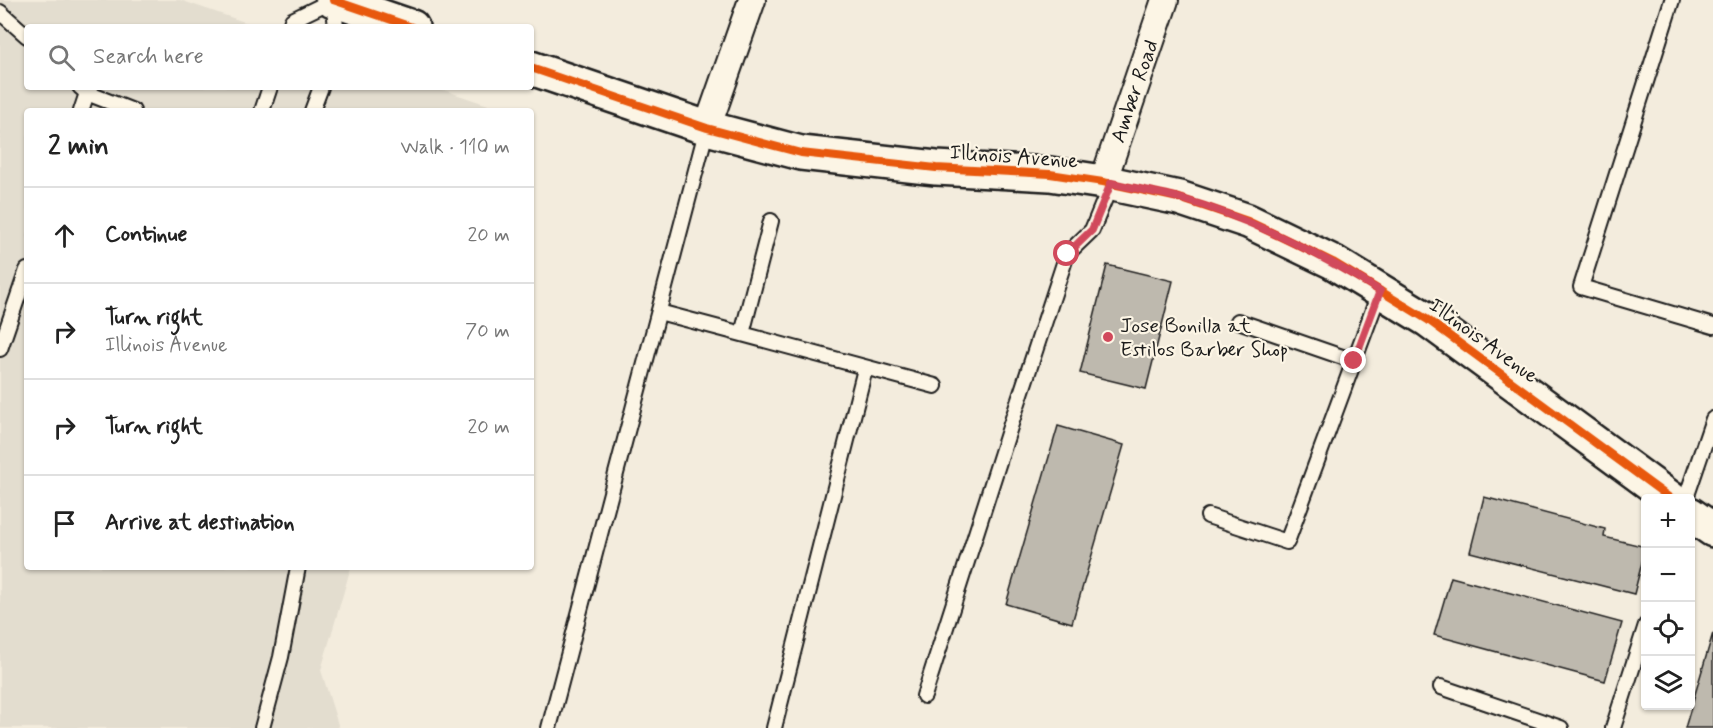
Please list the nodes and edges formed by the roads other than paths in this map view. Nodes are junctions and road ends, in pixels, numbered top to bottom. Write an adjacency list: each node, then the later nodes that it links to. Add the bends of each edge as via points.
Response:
1 (333, 0): 6 (lane); 7 (lane); 8 (street)
2 (752, 0): 18 (street)
3 (1165, 0): 19 (street, Amber Road)
4 (1672, 0): 26 (lane, via 1581,287)
5 (0, 12): 9 (lane)
6 (291, 24)
7 (336, 24)
8 (403, 24)
9 (24, 33)
10 (534, 69): 18 (street, Illinois Avenue)
11 (84, 90): 14 (lane); 15 (lane)
12 (269, 90): 16 (lane)
13 (320, 90): 17 (lane)
14 (81, 108)
15 (126, 108)
16 (263, 108)
17 (313, 108)
18 (707, 128): 19 (street, Illinois Avenue, via 801,153 936,168 1050,174); 23 (lane)
19 (1107, 183): 22 (street, Illinois Avenue, via 1179,198 1248,221 1333,262); 41 (lane, via 1092,230 1067,254)
20 (771, 221): 27 (lane)
21 (24, 277): 25 (lane)
22 (1380, 291): 29 (lane); 33 (street, Illinois Avenue, via 1428,320)
23 (659, 312): 27 (lane); 43 (lane)
24 (1238, 321): 29 (lane)
25 (4, 322): 28 (lane)
26 (1713, 326)
27 (742, 334): 30 (lane)
28 (0, 349)
29 (1354, 361): 35 (lane, via 1287,542)
30 (865, 369): 31 (lane); 44 (lane)
31 (935, 386)
32 (1713, 419): 34 (lane)
33 (1665, 494)
34 (1687, 494)
35 (1208, 516)
36 (1695, 517): 37 (street)
37 (1713, 530)
38 (297, 570): 42 (lane, via 281,657)
39 (1641, 641): 46 (lane)
40 (1441, 687): 45 (lane)
41 (924, 696)
42 (262, 728)
43 (549, 728)
44 (774, 728)
45 (1561, 728)
46 (1613, 728)

